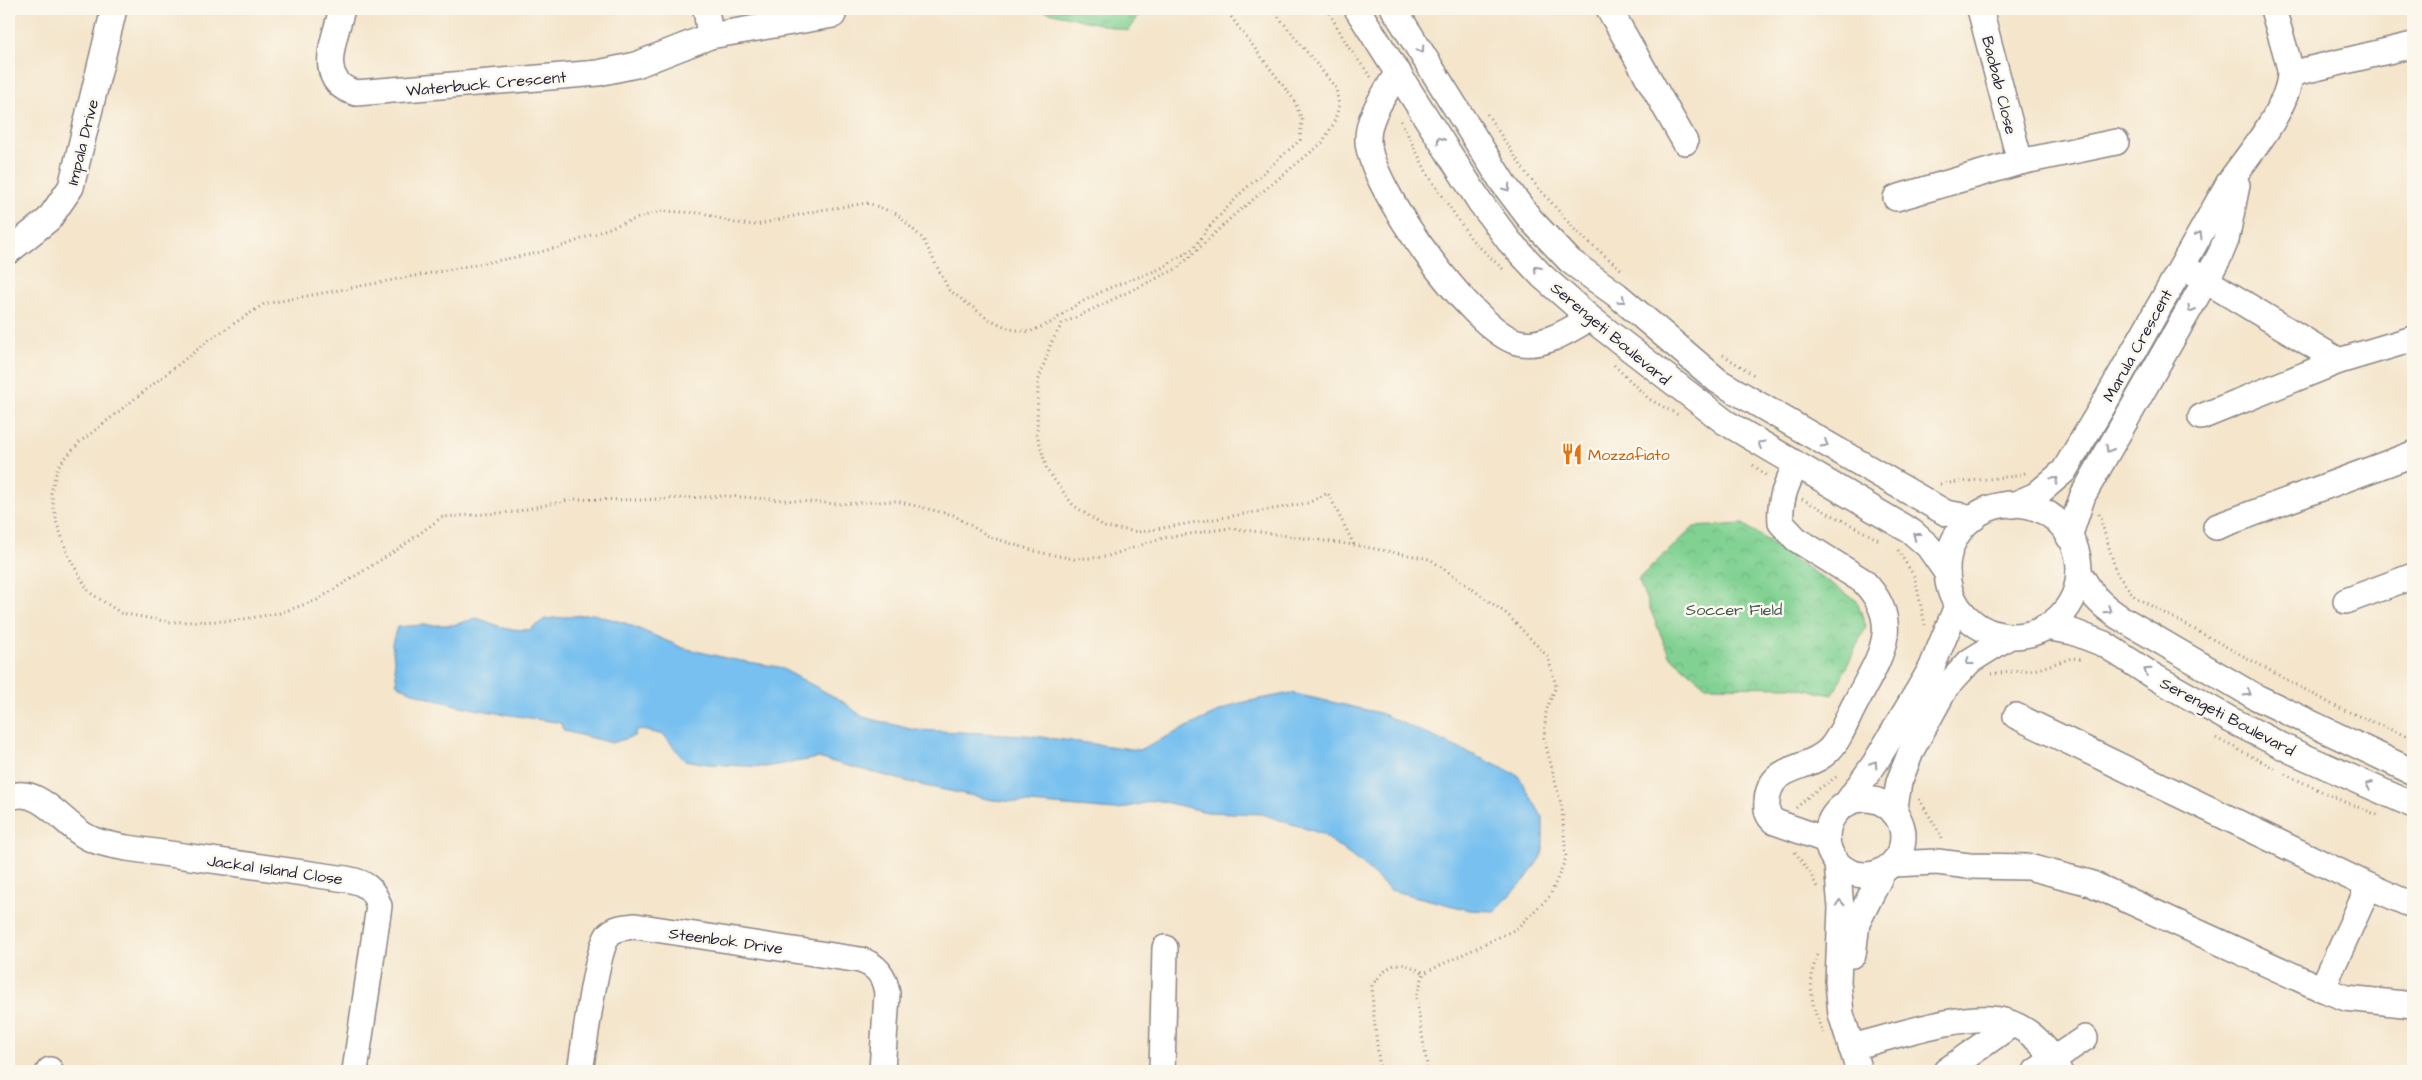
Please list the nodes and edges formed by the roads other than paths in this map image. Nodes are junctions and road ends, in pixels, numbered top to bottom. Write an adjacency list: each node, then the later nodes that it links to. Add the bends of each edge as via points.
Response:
1 (114, 9): 19 (street, Impala Drive, via 72,187 50,219)
2 (342, 9): 10 (street, Waterbuck Crescent, via 331,54 331,72 340,87 356,93 598,73 636,65)
3 (706, 9): 10 (street)
4 (1357, 9): 12 (street, Serengeti Boulevard)
5 (1394, 9): 31 (street, Serengeti Boulevard, one-way to 31, via 1503,183 1531,220 1570,261 1616,295 1718,381 1933,489 1946,513)
6 (1609, 9): 14 (street)
7 (1980, 9): 16 (street, Baobab Close)
8 (2273, 9): 13 (street, Marula Crescent)
9 (833, 15): 10 (street, Waterbuck Crescent)
10 (710, 36)
11 (2413, 44): 13 (street)
12 (1398, 72): 22 (street, Serengeti Boulevard, one-way to 12, via 1542,276 1509,241 1462,176); 22 (street, via 1371,120 1368,141 1371,159 1384,188 1438,272 1490,327 1515,342 1532,344 1572,329)
13 (2290, 74): 17 (street, Marula Crescent, via 2276,113)
14 (1685, 142)
15 (2116, 142): 16 (street)
16 (2020, 162): 18 (street)
17 (2242, 165): 20 (street, Marula Crescent, one-way to 17); 21 (street, Marula Crescent, via 2226,240)
18 (1896, 198)
19 (9, 251)
20 (2182, 266): 21 (street); 23 (street, Marula Crescent)
21 (2207, 281): 24 (street, Marula Crescent, one-way to 24); 26 (street)
22 (1590, 318): 29 (street, Serengeti Boulevard, one-way to 22, via 1725,422)
23 (2148, 325): 24 (street); 30 (street, Marula Crescent, via 2064,471 2036,495)
24 (2173, 339): 33 (street, Marula Crescent, one-way to 33, via 2083,495)
25 (2413, 339): 26 (street)
26 (2339, 361): 27 (street)
27 (2201, 416)
28 (2413, 454): 32 (street)
29 (1796, 465): 34 (street, Serengeti Boulevard, one-way to 29, via 1928,546 1912,532); 47 (street, via 1780,504 1781,523 1796,538 1863,580 1881,607 1886,628 1886,642 1878,660 1829,751 1775,778 1769,786 1767,804 1770,819)
30 (2013, 505): 31 (street, via 1984,511); 33 (street, via 2029,506 2050,515)
31 (1974, 518): 34 (street, via 1952,543)
32 (2216, 527)
33 (2069, 536): 35 (street, via 2076,551)
34 (1947, 572): 38 (street, via 1948,587)
35 (2079, 572): 39 (street, via 2076,592 2065,610); 42 (street, Serengeti Boulevard, one-way to 42, via 2100,604 2119,617 2254,696)
36 (2413, 576): 37 (street)
37 (2346, 601)
38 (1957, 606): 40 (street, via 1989,632); 44 (street, one-way to 38, via 1875,763 1938,657)
39 (2045, 627): 40 (street, via 2031,634); 45 (street, Serengeti Boulevard, one-way to 39, via 2229,719 2104,644 2073,632)
40 (2010, 636): 46 (street, one-way to 46, via 1970,661 1946,687 1903,772)
41 (2016, 716): 50 (street)
42 (2413, 772)
43 (9, 798): 59 (street, Jackal Island Close, via 20,794 33,796 82,834 127,848 346,880 373,891 379,906)
44 (1846, 804): 46 (street, via 1868,799 1881,802); 47 (street, via 1833,815 1827,827)
45 (2413, 805)
46 (1894, 813): 49 (street, via 1903,830 1903,842 1900,854)
47 (1826, 840): 48 (street, via 1829,853)
48 (1837, 864): 49 (street, via 1859,876); 57 (street, one-way to 48, via 1841,1014 1838,982 1841,908)
49 (1888, 868): 53 (street, via 1937,862 2029,867 2090,883); 57 (street, via 1855,930 1852,980)
50 (2369, 886): 51 (street); 53 (street)
51 (2407, 903)
52 (1166, 948): 62 (street)
53 (2322, 990): 54 (street, via 2346,998)
54 (2413, 1004)
55 (2012, 1024): 57 (street, via 2002,1020 1950,1023); 58 (street, via 2028,1032); 65 (street)
56 (2085, 1038): 58 (street)
57 (1858, 1045): 63 (street); 64 (street)
58 (2049, 1067)
59 (356, 1071)
60 (580, 1071): 61 (street, Steenbok Drive, via 600,952 611,933 621,927 635,926 860,960 872,965 882,974 887,994)
61 (882, 1071)
62 (1162, 1071)
63 (1858, 1071)
64 (1875, 1071)
65 (1946, 1071)

